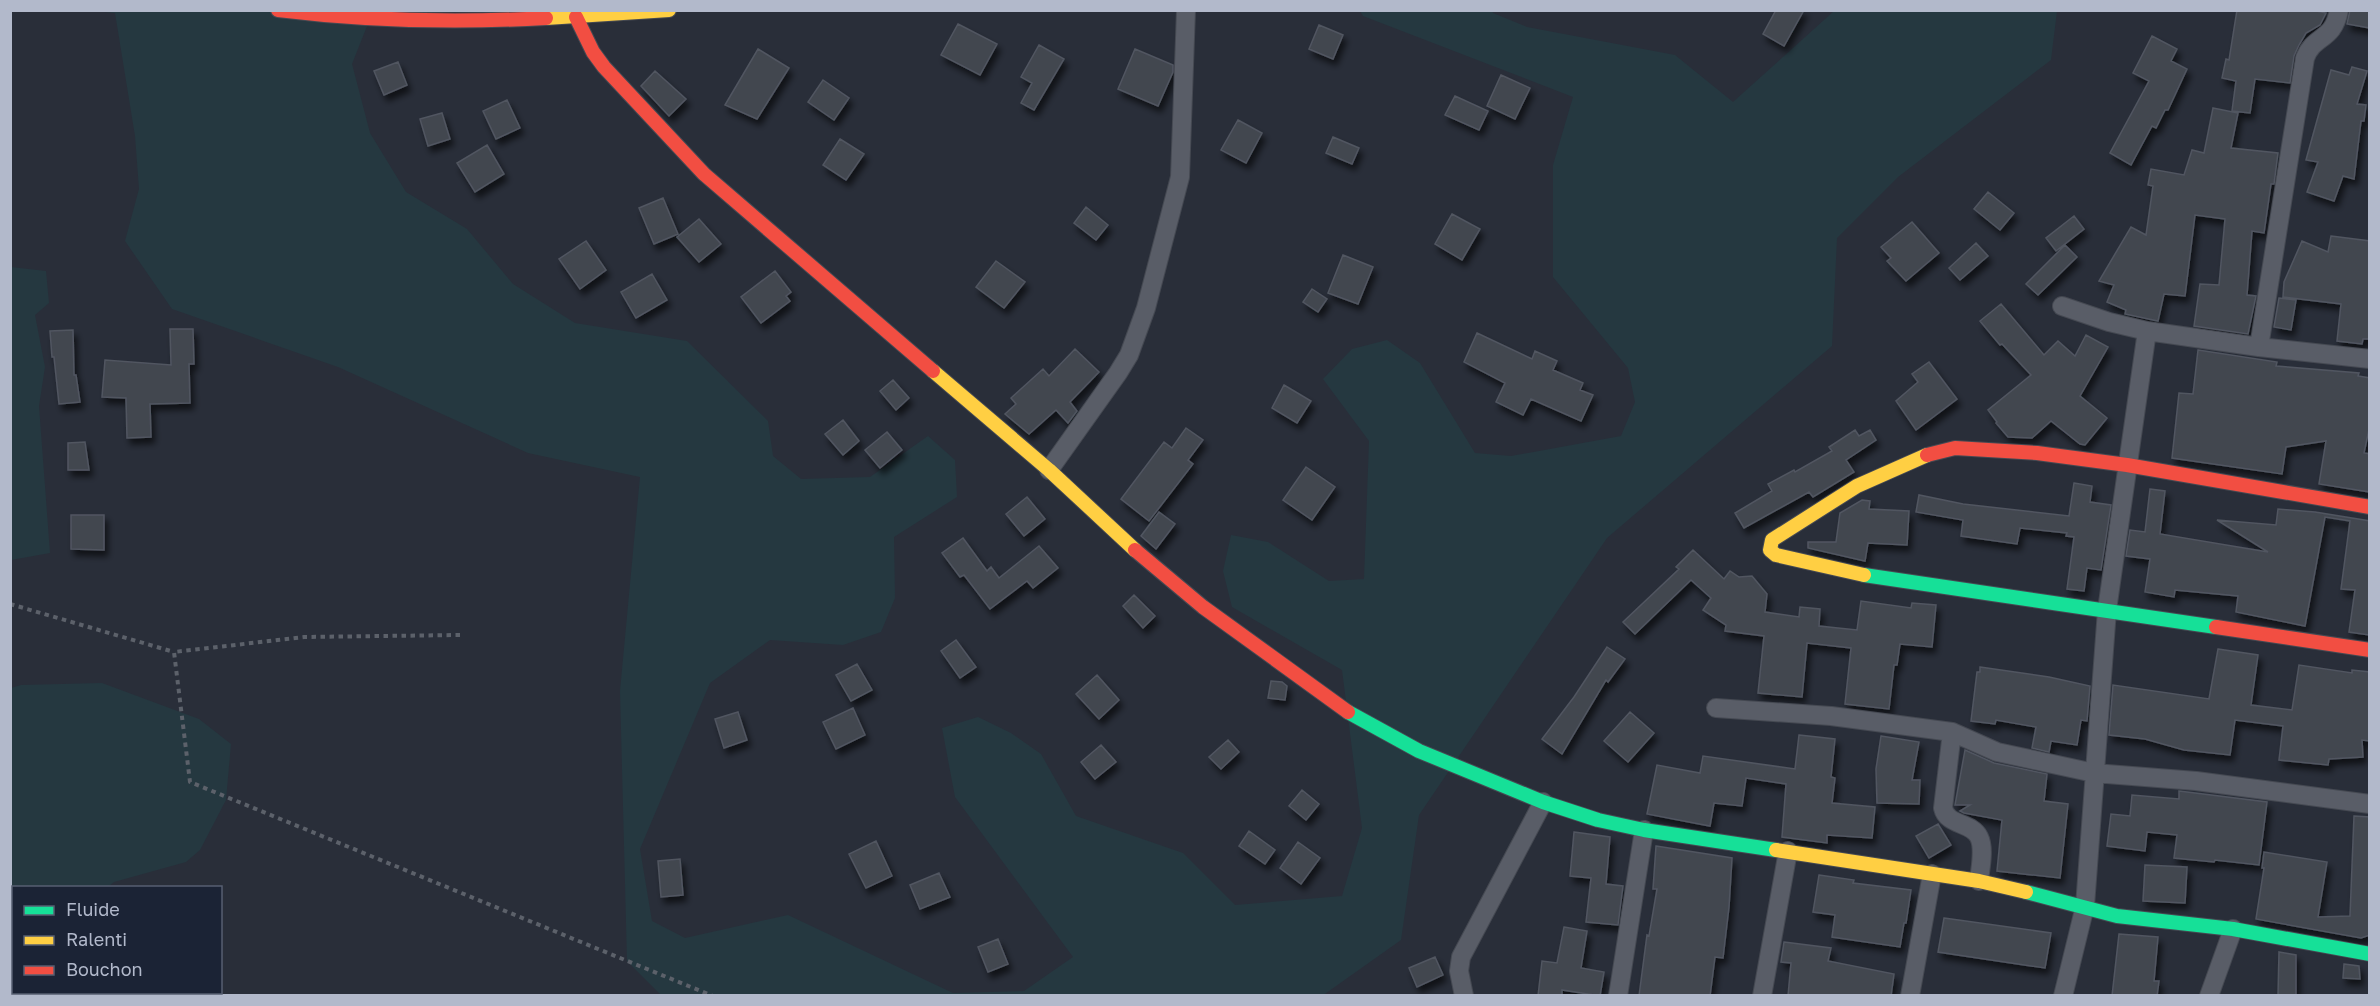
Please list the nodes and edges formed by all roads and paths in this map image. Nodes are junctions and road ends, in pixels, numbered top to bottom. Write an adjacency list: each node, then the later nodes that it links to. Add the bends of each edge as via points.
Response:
1 (278, 10): 6 (street, via 398,21)
2 (669, 10): 5 (street)
3 (1186, 10): 12 (street, via 1179,177 1146,308 1129,355)
4 (2339, 10): 9 (street, via 2334,28 2313,44 2305,58)
5 (620, 12): 6 (street)
6 (576, 17): 12 (street, via 604,67 704,174)
7 (2062, 306): 8 (street)
8 (2147, 331): 9 (street); 11 (street)
9 (2259, 347): 10 (street)
10 (2370, 359)
11 (2127, 465): 13 (street); 15 (street); 15 (street, via 1982,449 1939,450 1857,486 1772,540 1770,545 1776,555 1862,575)
12 (1049, 470): 22 (street, via 1203,607 1337,705 1419,751)
13 (2370, 507)
14 (10, 604): 18 (path)
15 (2107, 610): 17 (street); 21 (street)
16 (459, 635): 18 (path, via 304,637)
17 (2370, 650)
18 (174, 652): 31 (path, via 190,782)
19 (1716, 708): 20 (street, via 1821,715)
20 (1952, 732): 21 (street, via 1997,752); 27 (street, via 1944,814 1980,838)
21 (2094, 773): 23 (street, via 2196,781); 28 (street)
22 (1544, 802): 24 (street); 32 (street, via 1461,957 1459,971)
23 (2370, 804)
24 (1644, 830): 25 (street); 33 (street)
25 (1788, 851): 26 (street); 34 (street)
26 (1932, 874): 27 (street); 35 (street)
27 (1979, 881): 28 (street)
28 (2085, 906): 29 (street, via 2117,916); 36 (street)
29 (2233, 929): 30 (street); 37 (street)
30 (2370, 954)
31 (713, 996)
32 (1464, 996)
33 (1618, 996)
34 (1762, 996)
35 (1910, 996)
36 (2063, 996)
37 (2209, 996)

